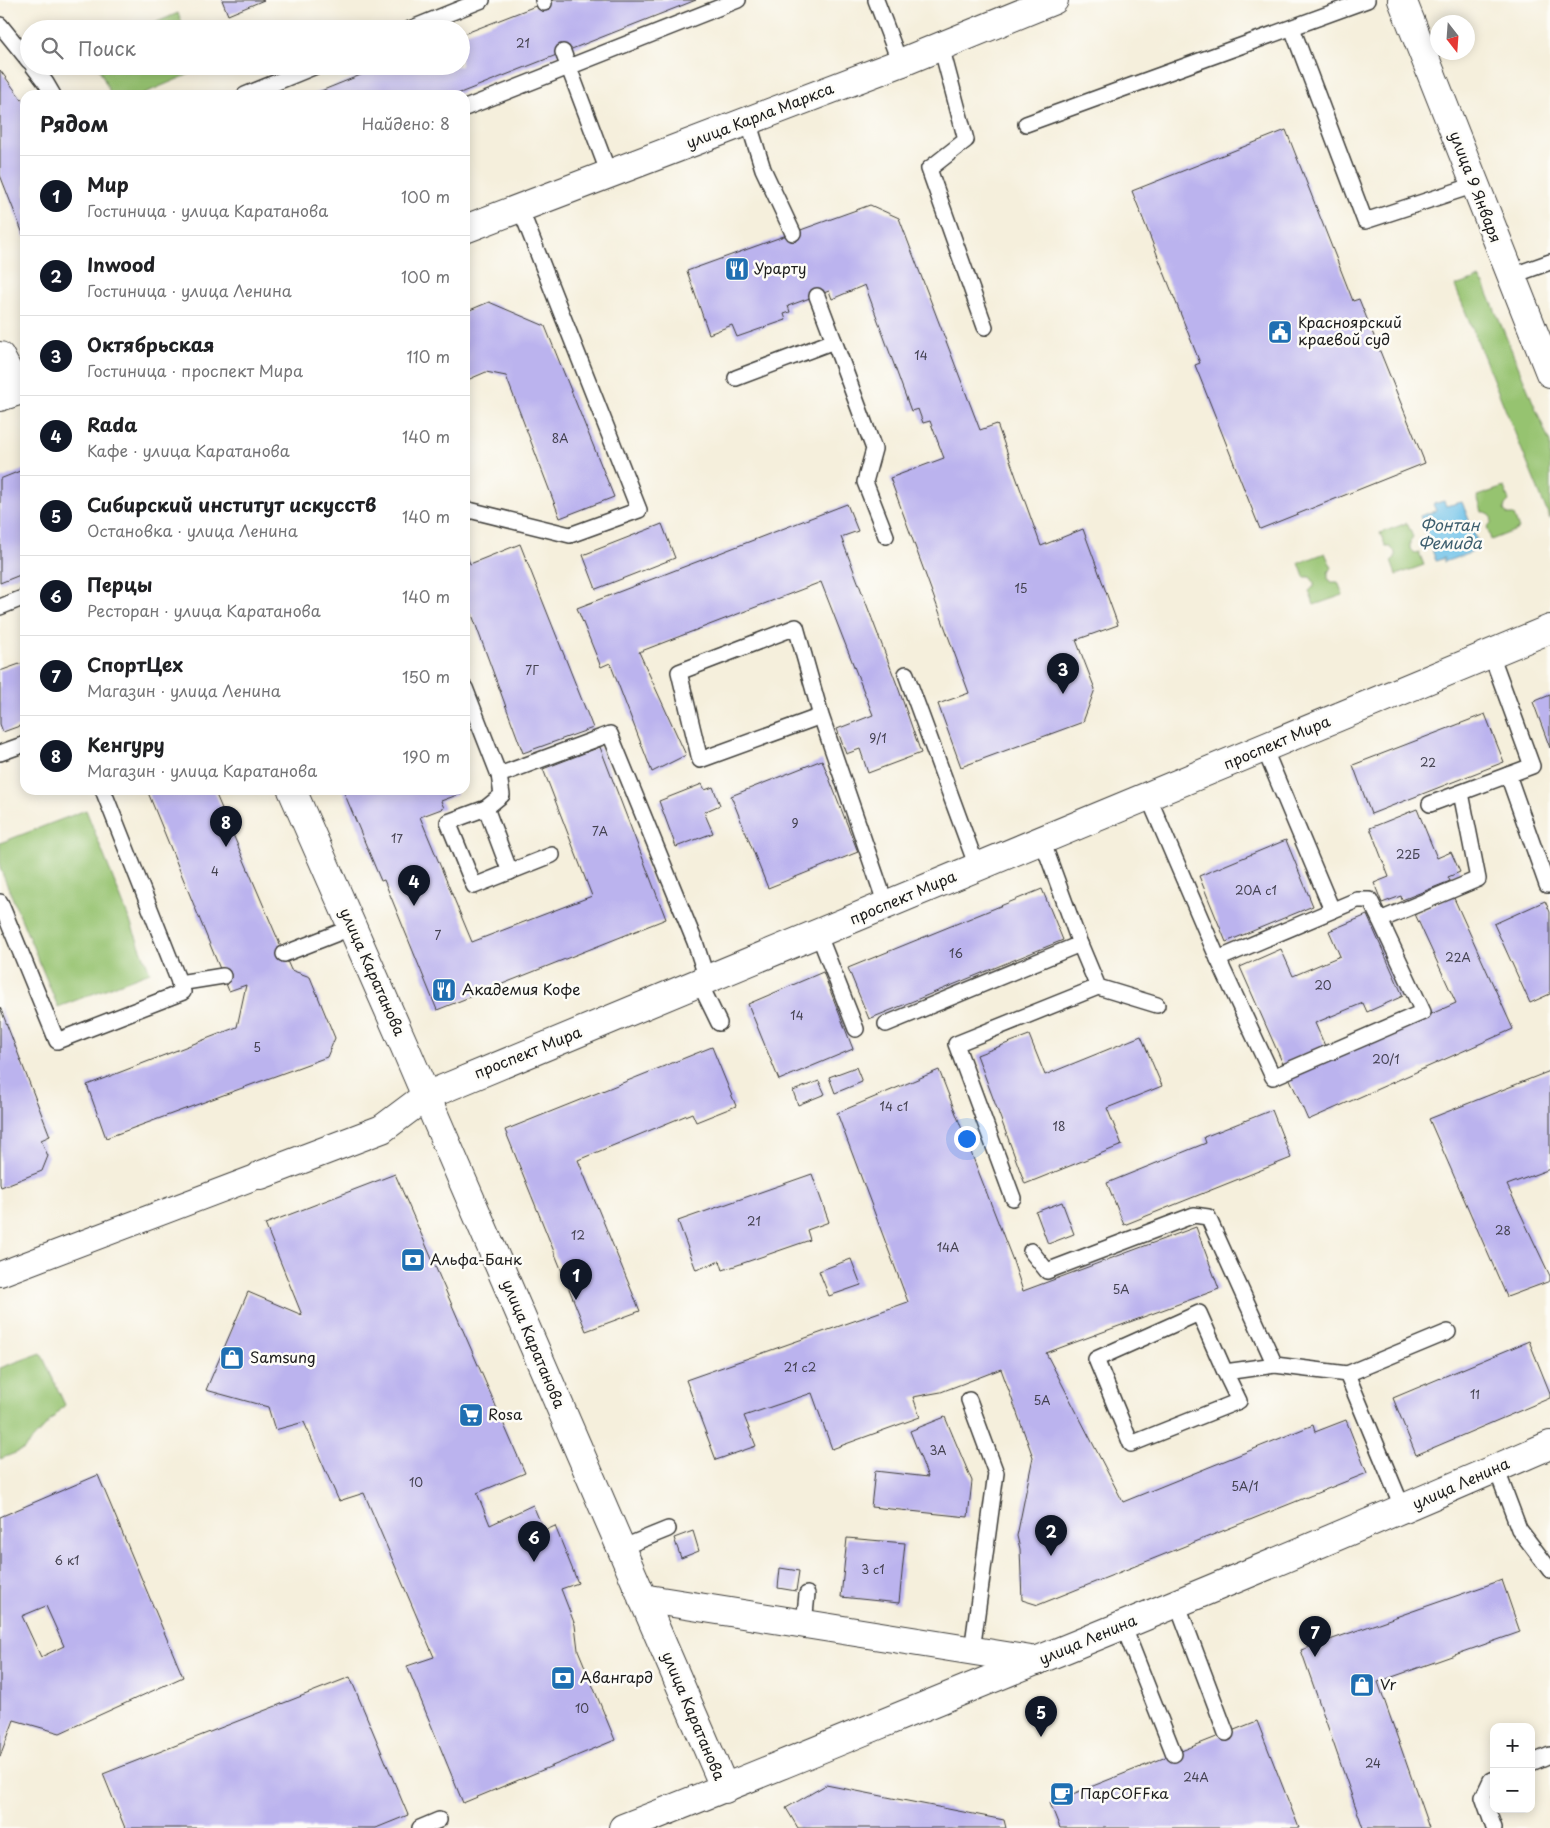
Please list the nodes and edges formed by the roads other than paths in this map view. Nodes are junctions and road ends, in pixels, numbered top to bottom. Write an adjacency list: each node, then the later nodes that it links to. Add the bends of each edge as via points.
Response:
1 (482, 0): 7 (lane)
2 (738, 0): 14 (lane)
3 (876, 0): 13 (lane)
4 (1054, 0): 10 (main road, улица Карла Маркса)
5 (1367, 0): 9 (lane)
6 (1402, 0): 23 (main road, улица 9 Января)
7 (432, 20)
8 (0, 25): 11 (lane)
9 (1292, 28): 21 (lane); 23 (lane, via 1365,221)
10 (941, 46): 13 (main road, улица Карла Маркса); 30 (lane, via 966,140 929,169)
11 (20, 50)
12 (563, 52): 14 (lane)
13 (900, 63): 20 (main road, улица Карла Маркса)
14 (569, 67): 19 (lane); 22 (lane)
15 (40, 75): 17 (lane)
16 (294, 75): 18 (lane)
17 (50, 90)
18 (257, 90)
19 (470, 106)
20 (748, 121): 22 (main road, улица Карла Маркса); 26 (lane, via 763,168)
21 (1026, 124)
22 (609, 174): 24 (main road, улица Карла Маркса)
23 (1475, 185): 28 (main road, улица 9 Января)
24 (520, 208): 25 (main road, улица Карла Маркса); 36 (lane, via 639,510 570,535)
25 (470, 227)
26 (793, 233)
27 (1550, 262): 28 (lane)
28 (1511, 276): 33 (main road, улица 9 Января)
29 (817, 296): 31 (lane)
30 (985, 327)
31 (834, 341): 34 (lane); 37 (lane, via 874,449 865,482)
32 (0, 356): 35 (main road)
33 (1550, 373)
34 (736, 378)
35 (14, 392)
36 (470, 510)
37 (886, 536)
38 (20, 599): 39 (lane)
39 (0, 607)
40 (1550, 629): 41 (main road, проспект Мира)
41 (1491, 654): 46 (main road, проспект Мира); 49 (lane, via 1532,766)
42 (906, 674): 58 (lane)
43 (470, 701): 48 (lane)
44 (821, 716): 44 (lane, via 700,760 679,672 796,627); 62 (lane)
45 (20, 746): 47 (lane)
46 (1264, 748): 53 (main road, проспект Мира); 63 (lane)
47 (0, 753)
48 (499, 775): 55 (lane, via 502,795); 71 (lane, via 610,734 694,942)
49 (1508, 775): 50 (lane); 60 (lane, via 1547,885)
50 (1461, 793): 54 (lane); 64 (lane, via 1478,879)
51 (104, 795): 72 (lane)
52 (294, 795): 65 (main road, улица Каратанова)
53 (1148, 796): 56 (main road, проспект Мира); 69 (lane)
54 (1430, 804)
55 (486, 808): 59 (lane); 59 (lane, via 448,822 474,886)
56 (1042, 840): 58 (main road, проспект Мира); 67 (lane)
57 (552, 856): 59 (lane)
58 (977, 867): 62 (main road, проспект Мира)
59 (510, 872)
60 (1550, 885)
61 (0, 902): 72 (lane, via 57,1041 183,992)
62 (886, 905): 66 (main road, проспект Мира)
63 (1332, 910): 64 (lane, via 1357,900 1370,900); 69 (lane)
64 (1380, 920): 69 (lane, via 1423,1012 1272,1077)
65 (352, 928): 68 (lane); 78 (main road, улица Каратанова)
66 (818, 933): 71 (main road, проспект Мира); 77 (lane)
67 (1080, 944): 73 (lane); 76 (lane)
68 (284, 954)
69 (1218, 959)
70 (223, 976): 72 (lane)
71 (703, 981): 75 (lane); 78 (main road, проспект Мира)
72 (179, 983)
73 (1098, 987): 74 (lane); 80 (lane, via 956,1044)
74 (1157, 1005)
75 (719, 1024)
76 (886, 1024)
77 (856, 1030)
78 (426, 1096): 79 (main road, проспект Мира, via 382,1129); 92 (main road, улица Каратанова)
79 (261, 1175): 82 (street)
80 (1013, 1198)
81 (1031, 1251): 84 (lane, via 1047,1271 1194,1216 1208,1217)
82 (0, 1274)
83 (1448, 1332): 86 (lane)
84 (1275, 1365): 85 (lane); 86 (lane)
85 (1225, 1372): 85 (lane, via 1239,1401 1131,1444 1096,1359 1200,1313)
86 (1347, 1374): 90 (lane)
87 (969, 1400): 99 (lane, via 996,1473)
88 (1550, 1445): 89 (main road, улица Ленина)
89 (1496, 1468): 90 (main road, улица Ленина); 93 (lane, via 1519,1529)
90 (1404, 1509): 96 (main road, улица Ленина)
91 (668, 1529): 92 (lane)
92 (621, 1548): 95 (main road, улица Каратанова)
93 (1550, 1570)
94 (807, 1594): 97 (lane)
95 (642, 1598): 97 (main road); 106 (main road, улица Каратанова)
96 (1177, 1603): 98 (main road, улица Ленина); 101 (lane)
97 (804, 1624): 99 (main road)
98 (1123, 1625): 100 (main road, улица Ленина); 102 (lane)
99 (972, 1651): 100 (main road)
100 (1037, 1661): 106 (main road, улица Ленина)
101 (1226, 1733)
102 (1174, 1754)
103 (1550, 1755): 104 (lane)
104 (1535, 1761)
105 (1490, 1782): 110 (lane, via 1483,1797)
106 (725, 1789): 109 (main road, улица Ленина)
107 (439, 1820): 108 (lane)
108 (420, 1828)
109 (623, 1828)
110 (1494, 1828)

